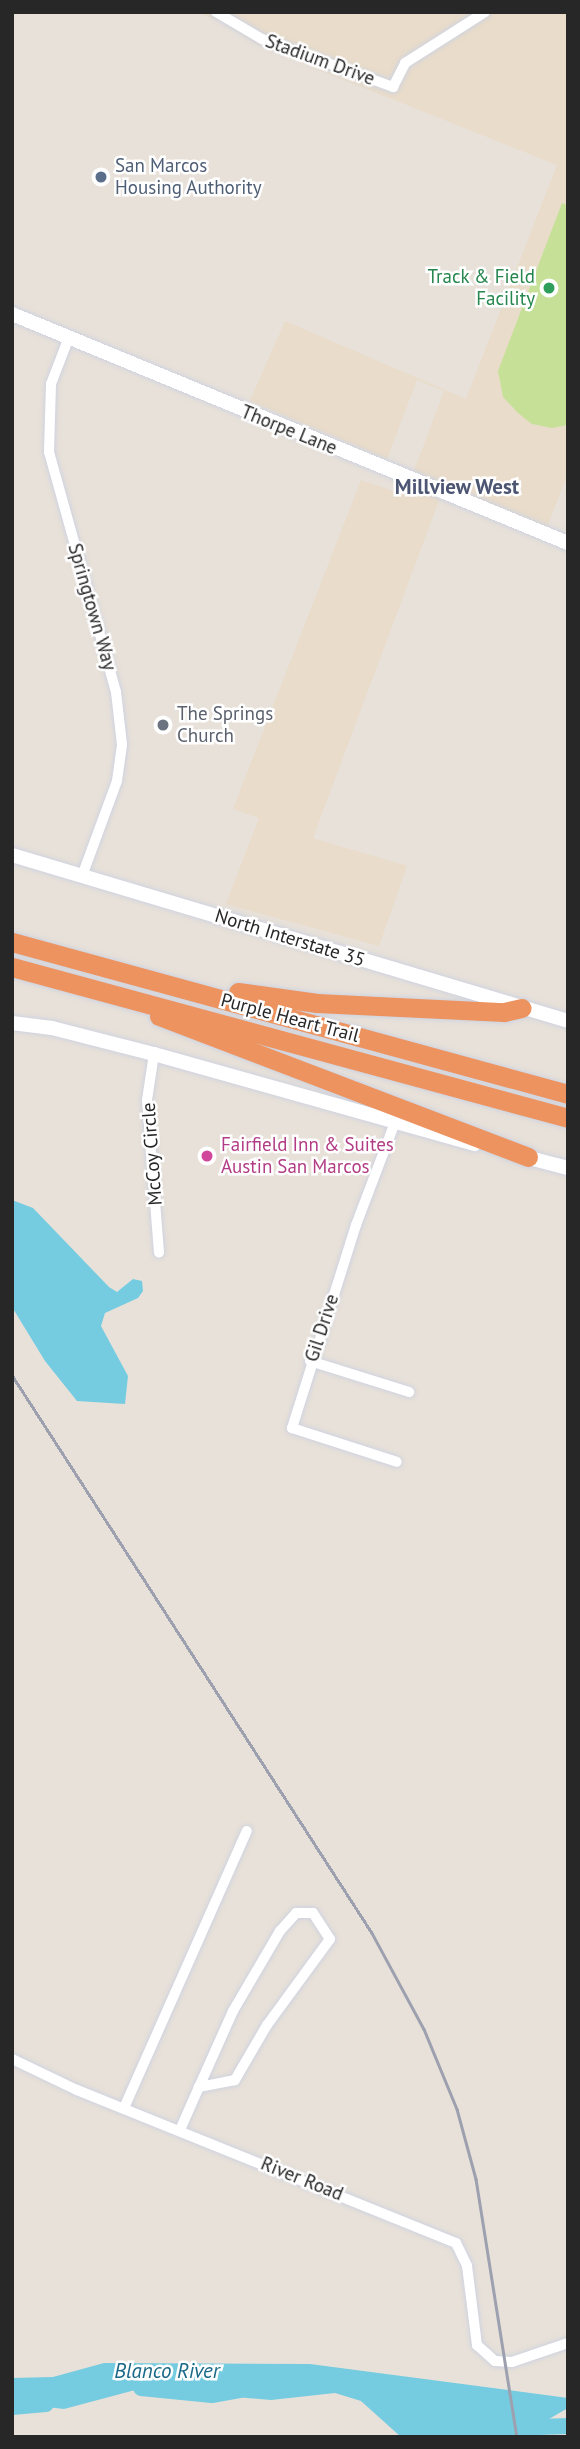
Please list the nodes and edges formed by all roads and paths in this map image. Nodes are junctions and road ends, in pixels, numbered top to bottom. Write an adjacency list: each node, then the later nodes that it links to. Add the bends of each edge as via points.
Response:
1 (216, 12): 2 (street, Stadium Drive, via 262,39 393,87 405,63)
2 (485, 12)
3 (12, 314): 4 (main road, Thorpe Lane)
4 (69, 337): 5 (main road, Thorpe Lane); 7 (street, Springtown Way, via 51,384 49,452 116,692 122,745 117,781)
5 (568, 543)
6 (12, 855): 7 (main road, North Interstate 35)
7 (82, 876): 12 (main road, North Interstate 35)
8 (12, 942): 9 (highway, Purple Heart Trail)
9 (39, 949): 12 (highway, via 282,999 504,1012); 16 (highway, Purple Heart Trail)
10 (12, 967): 11 (highway, Purple Heart Trail)
11 (93, 988): 17 (highway, Purple Heart Trail); 19 (highway)
12 (522, 1008): 13 (main road, North Interstate 35)
13 (568, 1021)
14 (12, 1023): 15 (main road, via 52,1028)
15 (154, 1054): 18 (main road); 21 (street, McCoy Circle, via 147,1100)
16 (568, 1094)
17 (568, 1118)
18 (394, 1125): 19 (main road); 22 (street, Gil Drive)
19 (528, 1157): 20 (main road)
20 (568, 1168)
21 (159, 1254)
22 (310, 1361): 23 (street); 24 (street, Gil Drive, via 292,1429)
23 (409, 1392)
24 (397, 1462)
25 (247, 1831): 28 (street)
26 (12, 2059): 28 (street, River Road)
27 (199, 2087): 27 (street, via 235,2080 267,2025 330,1939 313,1913 296,1913 280,1931 233,2011); 29 (street)
28 (124, 2108): 29 (street, River Road)
29 (180, 2130): 30 (street, River Road, via 456,2244 467,2266 477,2345 495,2361 512,2362)
30 (568, 2343)

